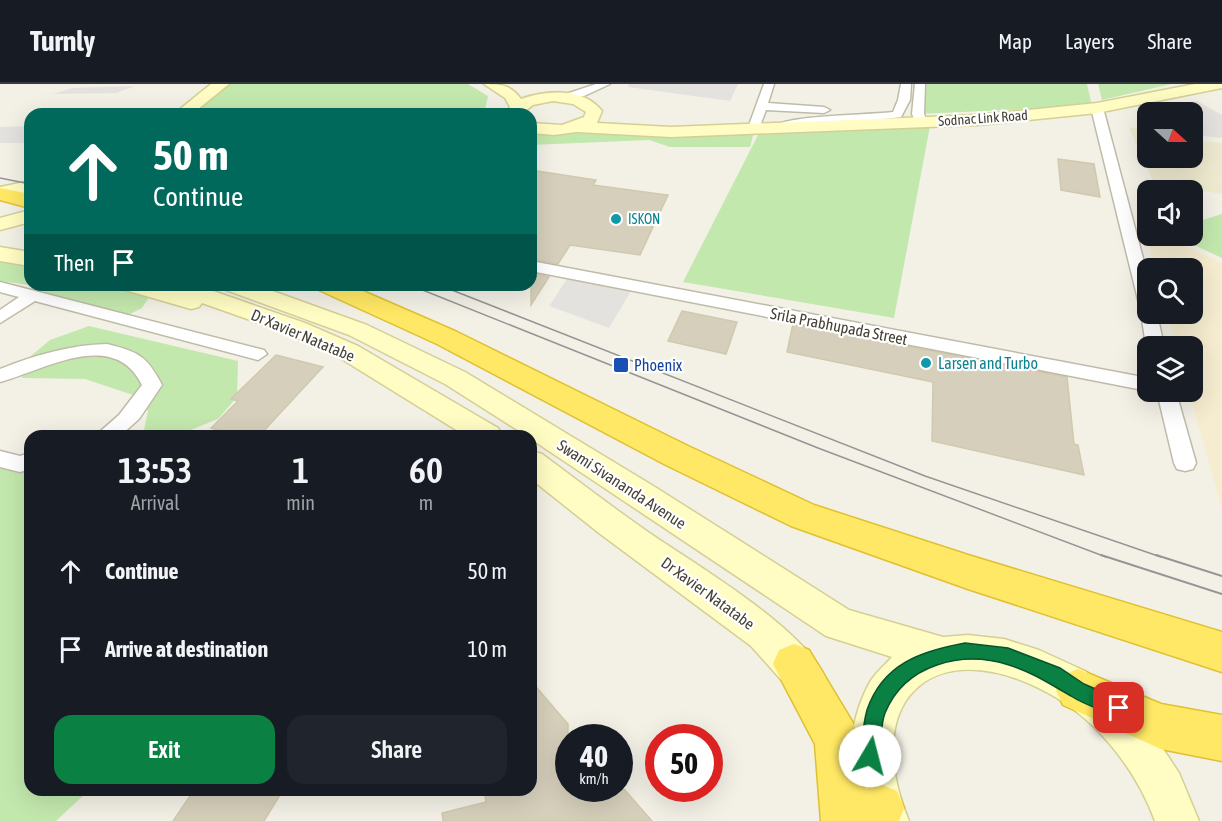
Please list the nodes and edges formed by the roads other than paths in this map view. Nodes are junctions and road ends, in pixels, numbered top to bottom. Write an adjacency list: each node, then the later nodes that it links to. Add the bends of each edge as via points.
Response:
1 (204, 84): 15 (main road)
2 (221, 84): 16 (main road)
3 (492, 84): 17 (main road, via 510,95)
4 (512, 84): 11 (main road)
5 (605, 84): 11 (street, via 580,94)
6 (610, 84): 14 (street)
7 (769, 84): 12 (street)
8 (906, 84): 13 (street)
9 (920, 84): 20 (street)
10 (1218, 84): 19 (main road, Sodnac Link Road)
11 (557, 97): 14 (main road, Sodnac Link Road); 18 (main road, via 532,100)
12 (762, 106): 13 (street, via 818,110); 24 (street)
13 (902, 106): 20 (street); 23 (street, via 897,115 809,121)
14 (591, 107): 21 (main road, via 591,120); 24 (main road, Sodnac Link Road, via 651,122)
15 (174, 108)
16 (190, 108)
17 (515, 108)
18 (519, 108)
19 (1097, 108): 20 (main road, Sodnac Link Road); 33 (street)
20 (921, 123): 23 (main road, Sodnac Link Road)
21 (577, 127): 22 (main road, Sodnac Link Road); 24 (main road, Sodnac Link Road, via 671,132)
22 (537, 128)
23 (776, 128): 24 (main road, Sodnac Link Road)
24 (750, 129)
25 (24, 188): 26 (main road)
26 (0, 194): 27 (highway)
27 (24, 201)
28 (24, 212): 29 (main road)
29 (15, 226)
30 (0, 254): 31 (main road)
31 (24, 258)
32 (537, 267): 46 (street, Srila Prabhupada Street)
33 (1137, 268)
34 (0, 287): 39 (street)
35 (156, 291): 42 (main road)
36 (191, 291): 42 (main road, Dr Xavier Natatabe)
37 (251, 291): 55 (main road, Swami Sivananda Avenue, via 358,330 455,378 839,624)
38 (341, 291): 54 (highway, via 447,338 804,516)
39 (33, 295): 40 (street); 41 (street)
40 (0, 318)
41 (142, 325): 43 (street); 44 (street)
42 (296, 328): 49 (main road, Dr Xavier Natatabe, via 349,352)
43 (116, 352): 45 (street, via 64,354); 48 (street, via 134,357 149,371 152,385)
44 (258, 354)
45 (0, 376)
46 (1137, 383)
47 (1169, 402): 52 (street)
48 (116, 430)
49 (478, 430)
50 (0, 459): 51 (street)
51 (24, 463)
52 (1185, 463)
53 (537, 467): 56 (main road, Dr Xavier Natatabe, via 764,634)
54 (1222, 652)
55 (942, 655): 57 (main road, via 965,651 1008,656 1054,674); 59 (main road, via 926,658 896,679 876,712)
56 (794, 664): 59 (main road, Dr Xavier Natatabe); 60 (highway, via 837,739)
57 (1078, 690): 58 (highway, via 1161,726); 61 (main road, via 1098,704 1138,745 1168,794)
58 (1222, 738)
59 (870, 756): 60 (main road)
60 (872, 818)
61 (1177, 821)

